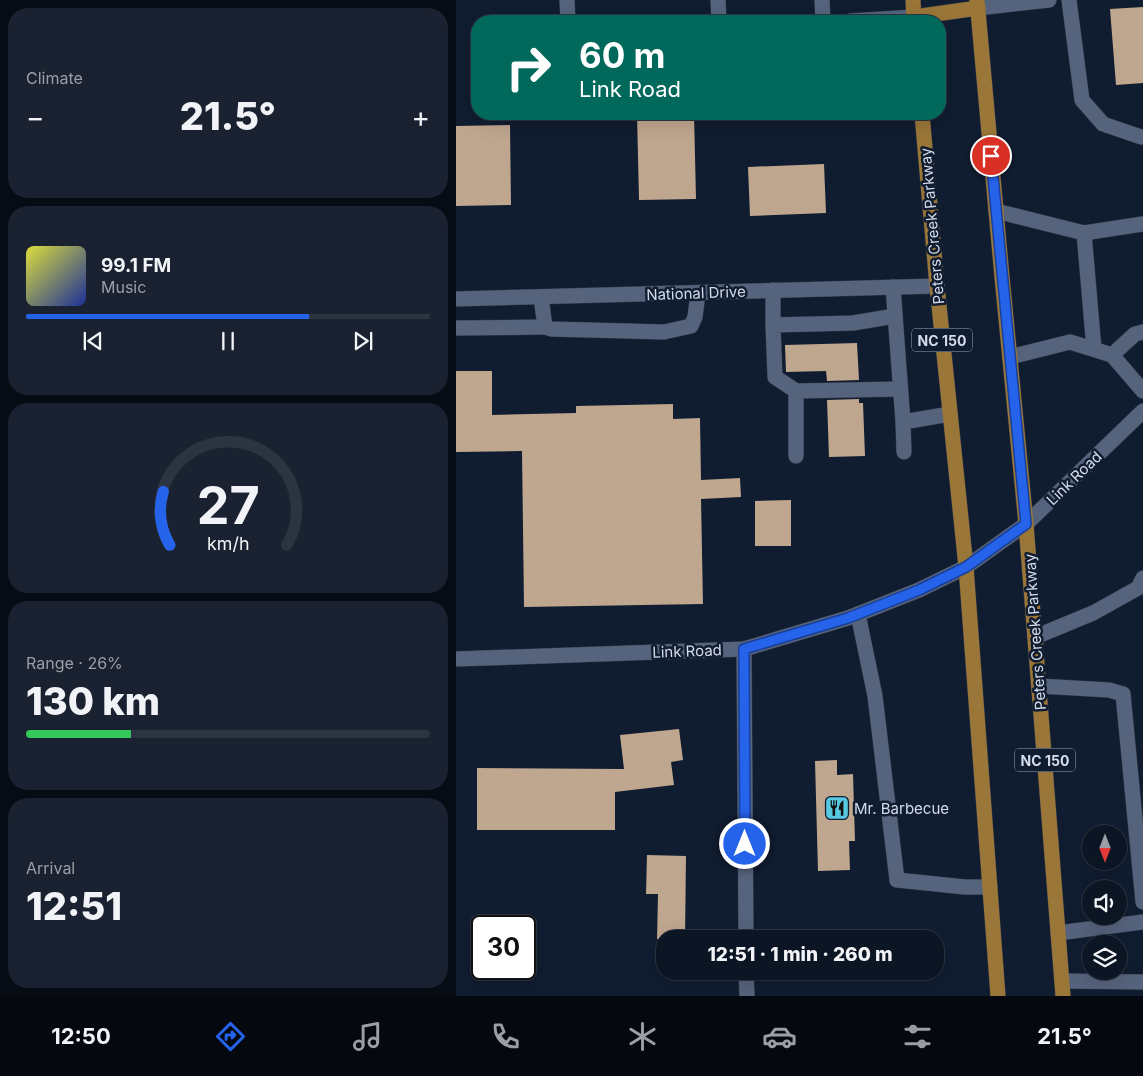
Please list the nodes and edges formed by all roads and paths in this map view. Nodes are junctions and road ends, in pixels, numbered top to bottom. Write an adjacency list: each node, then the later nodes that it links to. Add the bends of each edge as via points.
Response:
1 (567, 0): 8 (street)
2 (718, 0): 9 (street)
3 (822, 0): 10 (street)
4 (913, 0): 11 (main road)
5 (1049, 0): 7 (street)
6 (1069, 0): 14 (street, via 1082,100 1104,124)
7 (978, 4): 12 (main road); 15 (main road, Peters Creek Parkway / NC 150)
8 (568, 15)
9 (719, 15)
10 (823, 15)
11 (914, 15)
12 (931, 15)
13 (923, 120): 18 (main road, Peters Creek Parkway / NC 150)
14 (1141, 137)
15 (996, 211): 17 (street); 31 (main road, Peters Creek Parkway / NC 150)
16 (1143, 224): 17 (street)
17 (1084, 233): 29 (street)
18 (937, 286): 19 (street, National Drive); 36 (main road, Peters Creek Parkway / NC 150)
19 (893, 287): 20 (street, National Drive); 24 (street)
20 (773, 290): 21 (street, National Drive); 25 (street)
21 (698, 293): 22 (street, National Drive); 26 (street, via 691,326 664,332)
22 (541, 297): 23 (street, National Drive); 26 (street)
23 (456, 299)
24 (895, 316): 25 (street, via 853,323); 32 (street)
25 (773, 325): 33 (street, via 775,377)
26 (544, 327): 27 (street)
27 (456, 328)
28 (1143, 332): 30 (street, via 1135,334)
29 (1094, 349): 30 (street); 31 (street, via 1070,342)
30 (1112, 354): 34 (street)
31 (1010, 357): 40 (main road, Peters Creek Parkway / NC 150)
32 (900, 389): 33 (street); 37 (street)
33 (796, 391): 39 (street)
34 (1143, 391)
35 (1143, 411): 40 (street, Link Road)
36 (950, 414): 37 (street); 41 (main road, Peters Creek Parkway / NC 150)
37 (903, 422): 38 (street)
38 (904, 452)
39 (796, 456)
40 (1026, 524): 41 (street, Link Road); 44 (main road, Peters Creek Parkway / NC 150)
41 (966, 567): 43 (street, Link Road); 49 (main road, Peters Creek Parkway / NC 150)
42 (1143, 578): 44 (street, via 1138,588 1093,613)
43 (858, 614): 45 (street, Link Road); 49 (street, via 875,696 897,880)
44 (1035, 637): 47 (main road, Peters Creek Parkway / NC 150)
45 (744, 649): 46 (street, Link Road); 52 (street)
46 (456, 659)
47 (1039, 686): 48 (street, via 1109,690 1123,694); 53 (main road, Peters Creek Parkway / NC 150)
48 (1137, 774): 50 (street)
49 (990, 887): 58 (main road, Peters Creek Parkway / NC 150)
50 (1143, 902)
51 (1143, 922): 53 (street)
52 (746, 930)
53 (1058, 933): 56 (main road, Peters Creek Parkway / NC 150)
54 (746, 980): 57 (street)
55 (1143, 982): 56 (street)
56 (1062, 988)
57 (747, 996)
58 (998, 996)

